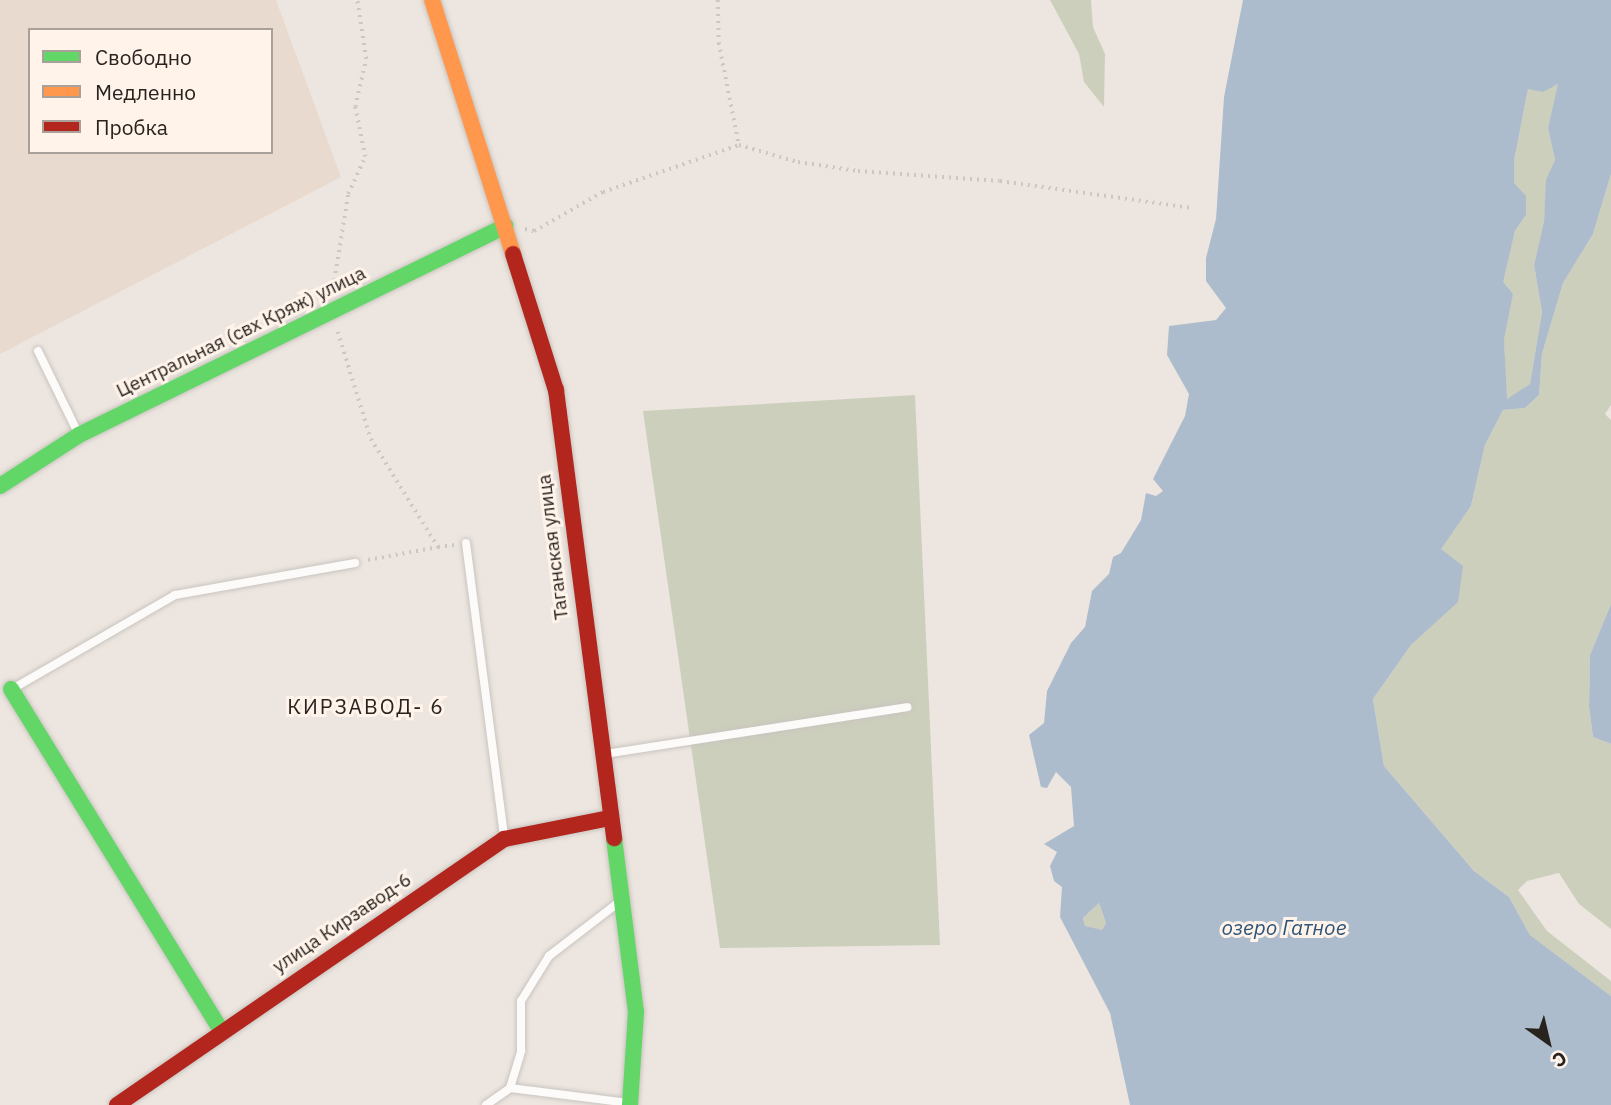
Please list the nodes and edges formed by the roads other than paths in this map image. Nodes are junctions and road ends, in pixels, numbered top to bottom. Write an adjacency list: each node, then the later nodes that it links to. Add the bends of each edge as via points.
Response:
1 (432, 0): 2 (street, Таганская улица)
2 (506, 226): 4 (street, Центральная (свх Кряж) улица); 10 (street, Таганская улица, via 556,390)
3 (38, 351): 4 (lane)
4 (79, 435): 5 (street, Центральная (свх Кряж) улица)
5 (0, 485)
6 (467, 543): 12 (lane)
7 (355, 563): 8 (lane, via 174,595)
8 (11, 689): 14 (street)
9 (907, 707): 10 (lane)
10 (601, 755): 11 (street, Таганская улица)
11 (610, 818): 12 (street, улица Кирзавод-6); 13 (street, Таганская улица)
12 (504, 839): 14 (street, улица Кирзавод-6)
13 (621, 901): 15 (lane, via 549,956 521,1001 522,1051); 16 (street, Таганская улица, via 636,1012)
14 (221, 1031): 17 (street, улица Кирзавод-6)
15 (510, 1088): 16 (lane); 18 (lane)
16 (631, 1104)
17 (117, 1105)
18 (486, 1105)

